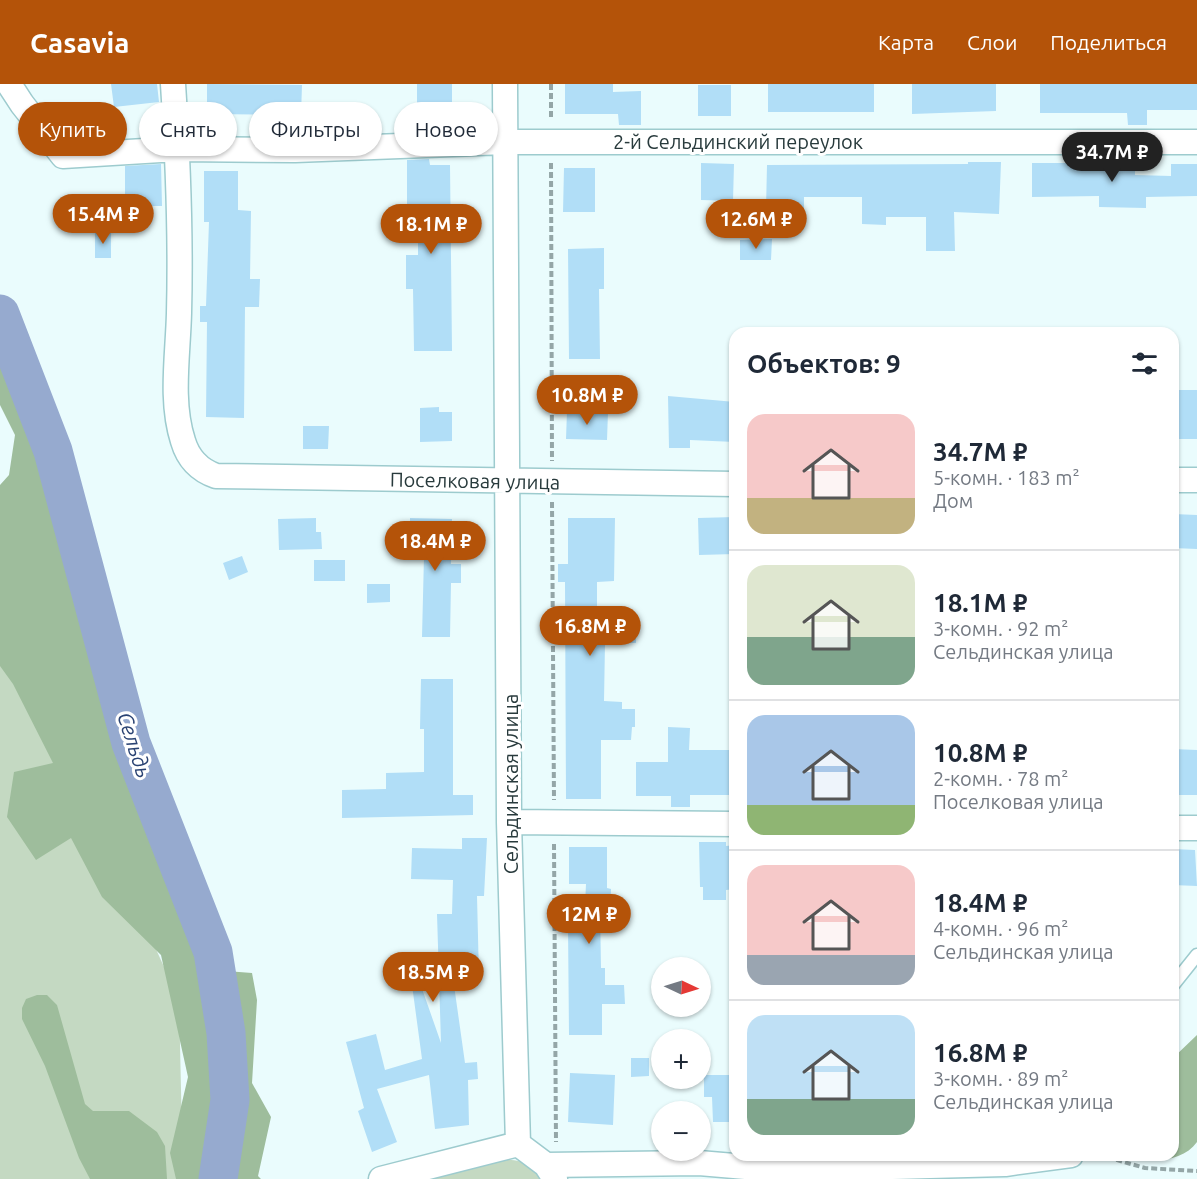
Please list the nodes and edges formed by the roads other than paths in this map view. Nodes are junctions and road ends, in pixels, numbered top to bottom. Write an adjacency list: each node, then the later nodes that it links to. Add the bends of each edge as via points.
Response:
1 (9, 84): 8 (street, 2-й Сельдинский переулок, via 63,156)
2 (172, 84): 4 (street)
3 (505, 84): 5 (street, Сельдинская улица)
4 (173, 102)
5 (505, 142): 6 (street, 2-й Сельдинский переулок); 7 (street, 2-й Сельдинский переулок); 12 (street, Сельдинская улица)
6 (1197, 142)
7 (237, 150)
8 (139, 151)
9 (177, 156): 12 (street, Поселковая улица, via 178,420 183,442 204,472 216,476)
10 (1179, 480): 11 (street)
11 (1197, 480)
12 (508, 482): 13 (street, Поселковая улица); 14 (street, Сельдинская улица)
13 (729, 484)
14 (509, 822): 15 (street); 20 (street, Сельдинская улица)
15 (729, 824)
16 (1179, 828): 17 (street)
17 (1197, 828)
18 (1197, 955): 19 (lane)
19 (1179, 978)
20 (518, 1144): 22 (street); 23 (street)
21 (1027, 1161): 22 (street, via 780,1170 699,1163)
22 (552, 1169)
23 (381, 1179)

